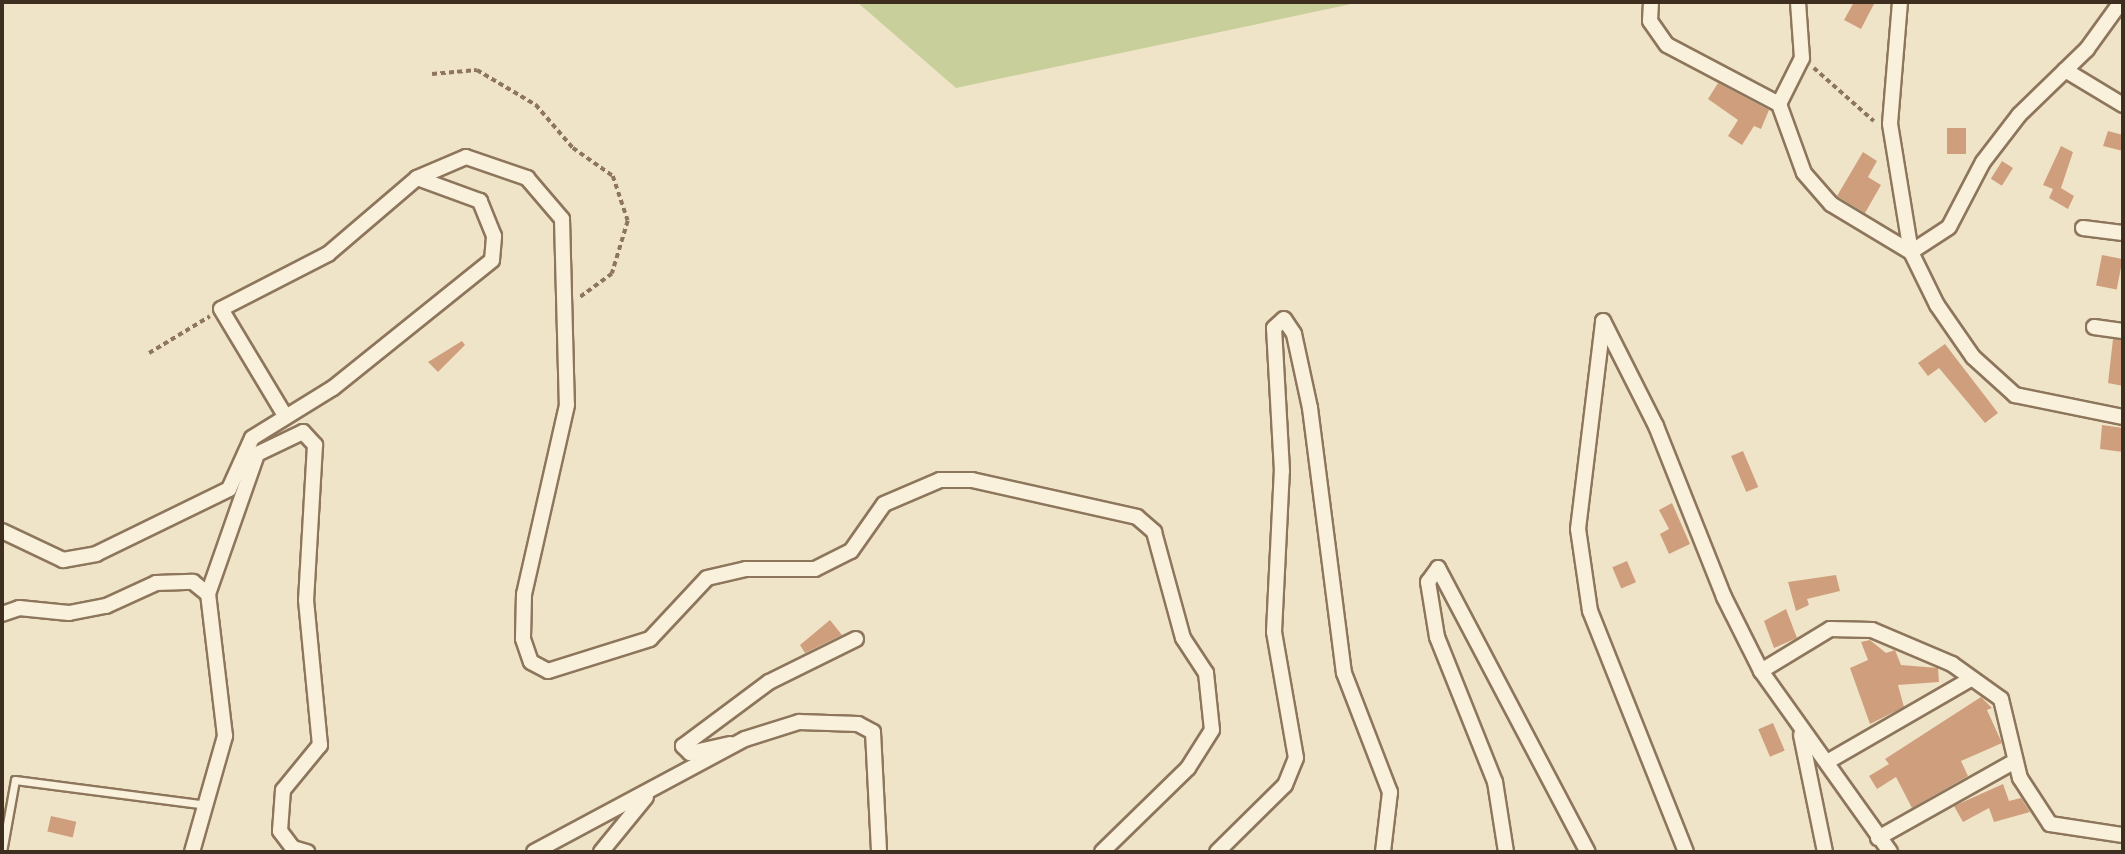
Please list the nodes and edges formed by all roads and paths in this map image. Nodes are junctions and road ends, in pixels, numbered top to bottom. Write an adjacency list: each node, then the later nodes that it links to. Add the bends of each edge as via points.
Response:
1 (1651, 2): 8 (street, via 1650,20 1667,45)
2 (1798, 2): 5 (street)
3 (1900, 2): 14 (street, via 1890,124)
4 (2121, 2): 6 (street)
5 (1802, 58): 8 (street); 10 (path)
6 (2065, 70): 9 (street); 14 (street, via 1983,162 1949,227)
7 (432, 74): 15 (path, via 477,70 536,105 573,148 613,176 628,221 612,274)
8 (1779, 104): 14 (street, via 1804,173 1831,204)
9 (2123, 105)
10 (1878, 127)
11 (417, 178): 15 (street, via 466,157 527,178 562,219); 16 (street, via 328,254); 20 (street, via 480,201 494,236 492,260 333,388)
12 (2083, 228): 13 (street)
13 (2123, 233)
14 (1911, 252): 21 (street, via 1973,357 2015,395)
15 (566, 308): 43 (street, via 568,405 524,594 523,639 531,662 548,671 650,639 707,578 746,569 815,569 850,551 884,505 940,480 972,480 1137,517 1154,532 1183,638 1206,673 1212,730 1188,768)
16 (221, 309): 19 (path); 20 (street)
17 (2094, 327): 18 (street)
18 (2123, 331)
19 (149, 353)
20 (284, 414): 22 (street, via 253,438)
21 (2123, 417)
22 (236, 492): 23 (street, via 96,554 63,560); 24 (street); 39 (street, via 257,454 288,435 303,432 315,445 306,600 320,745 283,790 280,831 293,848)
23 (2, 531)
24 (208, 594): 25 (street, via 193,582 156,583 106,606 69,613 19,607); 34 (street, via 225,736)
25 (2, 614)
26 (856, 639): 30 (street, via 769,682 682,746 690,753)
27 (1761, 671): 28 (street, via 1830,629 1872,630 1952,664); 29 (street); 48 (street, via 1724,597 1657,426 1603,321 1578,529 1590,611)
28 (1970, 679): 31 (street, via 2001,699); 32 (street)
29 (1798, 726): 32 (street); 49 (street)
30 (745, 739): 33 (street); 42 (street, via 799,722 858,724 873,732)
31 (2015, 761): 35 (street, via 2050,824); 36 (street)
32 (1827, 762): 36 (street)
33 (647, 796): 40 (street, via 601,811); 41 (street)
34 (201, 804): 37 (lane, via 15,780); 38 (street)
35 (2123, 835)
36 (1878, 838): 50 (street)
37 (2, 852)
38 (192, 852)
39 (307, 852)
40 (534, 852)
41 (601, 852)
42 (879, 852)
43 (1102, 852)
44 (1217, 852): 45 (street, via 1285,785 1296,758 1273,623 1282,471 1274,328 1284,319 1294,334 1310,408 1344,673 1390,792)
45 (1383, 852)
46 (1506, 852): 47 (street, via 1495,782 1437,637 1428,582 1438,568)
47 (1588, 852)
48 (1686, 852)
49 (1825, 852)
50 (1890, 852)

